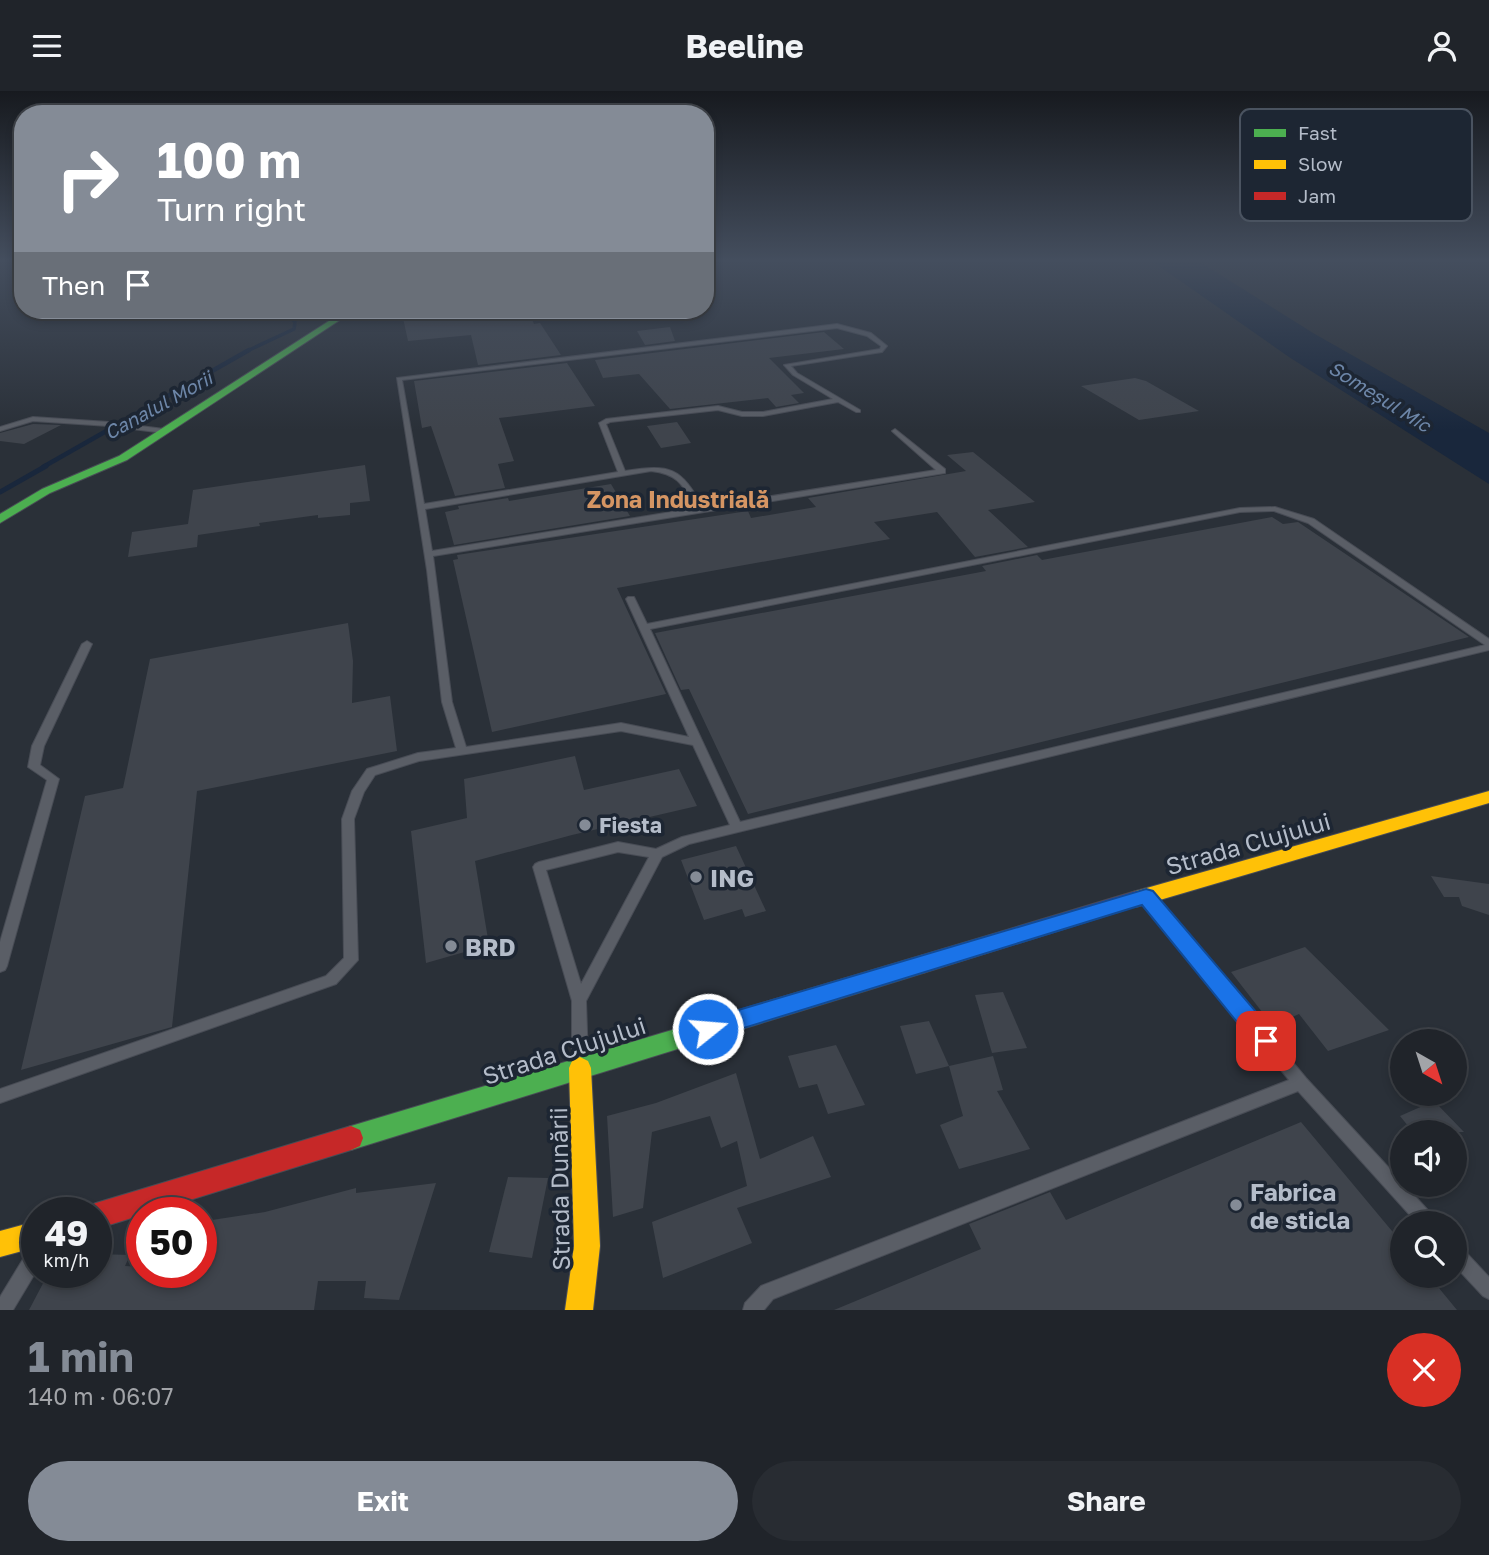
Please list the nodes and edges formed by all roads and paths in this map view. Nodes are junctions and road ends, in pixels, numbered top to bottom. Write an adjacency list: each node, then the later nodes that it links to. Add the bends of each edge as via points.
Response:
1 (339, 319): 6 (main road)
2 (840, 400): 3 (lane); 7 (lane, via 763,414 718,408 608,420 601,423); 8 (lane, via 787,365 884,347 862,332 837,326 399,379)
3 (858, 411)
4 (0, 429): 6 (lane, via 33,419)
5 (895, 431): 9 (lane, via 942,471)
6 (164, 432): 10 (main road, via 123,458 39,495)
7 (622, 474): 8 (lane); 9 (lane, via 666,469 677,474)
8 (421, 507): 11 (lane)
9 (701, 510): 11 (lane)
10 (0, 519)
11 (429, 554): 17 (lane, via 447,702)
12 (631, 599): 13 (lane)
13 (646, 627): 15 (lane, via 1240,510 1275,509 1311,521); 16 (lane)
14 (87, 645): 22 (lane, via 38,746 34,767 53,779)
15 (1489, 645): 19 (lane)
16 (698, 742): 17 (lane, via 621,727); 19 (lane)
17 (462, 751): 26 (lane, via 418,757 371,772 358,791 348,819 351,960 331,980)
18 (1489, 797): 21 (main road, Strada Clujului)
19 (737, 828): 20 (lane, via 686,840)
20 (657, 853): 23 (lane); 23 (lane, via 618,847 539,867)
21 (1146, 896): 24 (main road, Strada Clujului); 25 (lane)
22 (0, 966)
23 (579, 1001): 24 (lane)
24 (580, 1068): 27 (main road, Strada Clujului); 35 (main road, Strada Dunării, via 587,1246)
25 (1301, 1083): 28 (lane); 36 (lane, via 766,1292)
26 (0, 1096)
27 (112, 1211)
28 (1418, 1211)
29 (21, 1238): 30 (main road)
30 (0, 1244)
31 (1467, 1266): 33 (lane)
32 (21, 1279): 34 (lane)
33 (1489, 1290)
34 (3, 1310)
35 (579, 1310)
36 (752, 1310)

